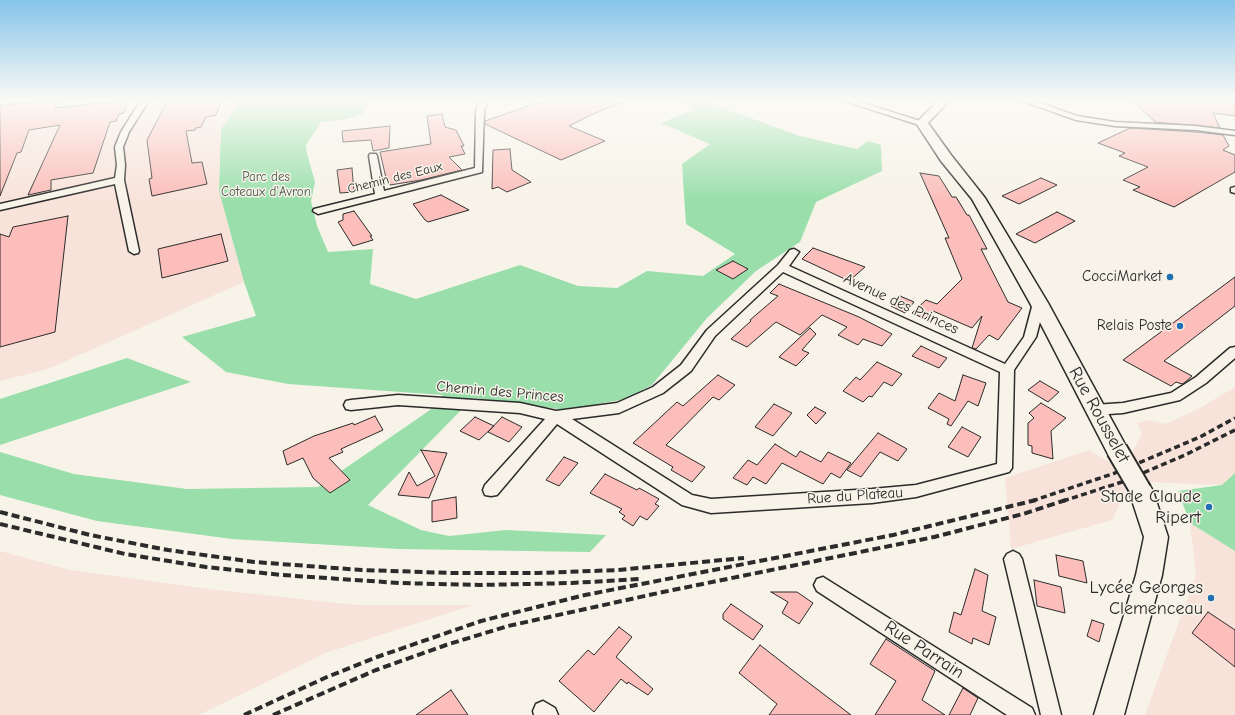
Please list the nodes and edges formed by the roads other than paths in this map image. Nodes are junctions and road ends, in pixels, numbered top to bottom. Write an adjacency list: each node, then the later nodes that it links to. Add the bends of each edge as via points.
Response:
1 (124, 133): 5 (street, via 119,147)
2 (480, 133): 6 (street, Chemin des Eaux, via 479,170)
3 (929, 133): 12 (street, Rue Rousselet, via 978,198)
4 (374, 156): 6 (street)
5 (119, 180): 7 (street); 9 (street)
6 (380, 196): 8 (street, Chemin des Eaux)
7 (0, 207)
8 (318, 211)
9 (134, 251)
10 (794, 252): 11 (street, Chemin des Princes)
11 (782, 267): 14 (street, Avenue des Princes); 17 (street, Chemin des Princes, via 711,333 686,368 658,390 619,408)
12 (1039, 303): 14 (street, via 1030,337); 16 (street, Rue Rousselet)
13 (1235, 351): 16 (street, via 1201,380 1175,397 1123,408)
14 (1006, 370): 17 (street, Rue du Plateau, via 1004,468 916,491 872,496 710,506 688,500)
15 (351, 405): 17 (street, Chemin des Princes, via 398,400 520,408)
16 (1094, 410): 23 (street, Rue Rousselet, bridge, via 1141,491 1156,537 1149,575)
17 (556, 416): 18 (street)
18 (491, 490)
19 (1013, 559): 22 (street)
20 (823, 585): 21 (street, Rue Parrain)
21 (1025, 715)
22 (1052, 715)
23 (1109, 715)

